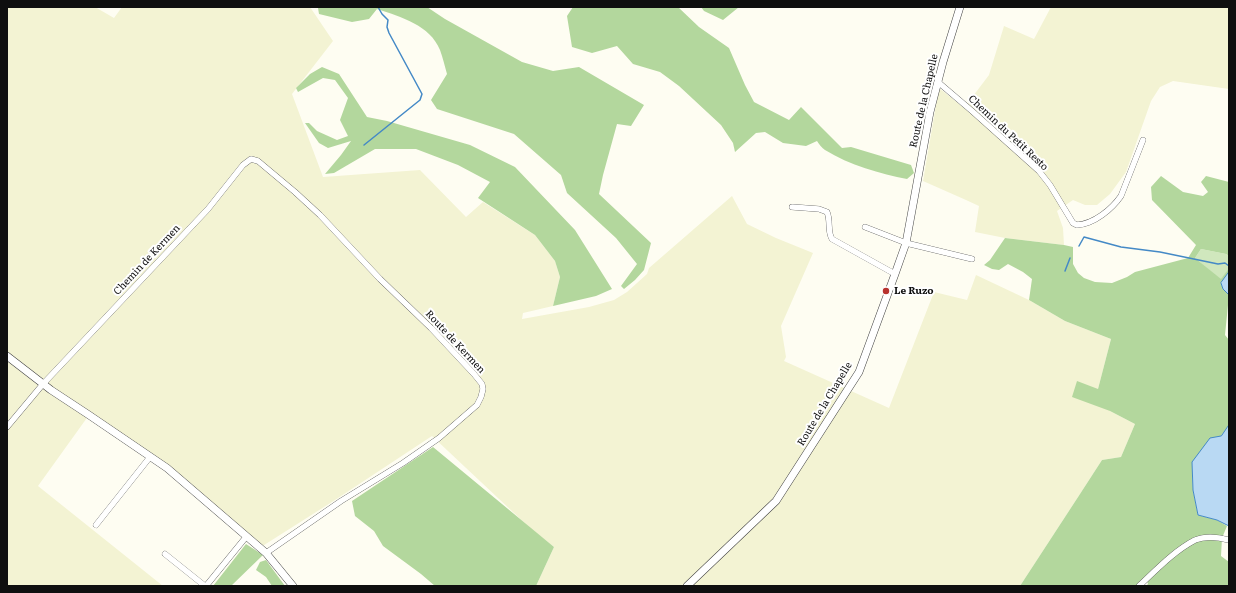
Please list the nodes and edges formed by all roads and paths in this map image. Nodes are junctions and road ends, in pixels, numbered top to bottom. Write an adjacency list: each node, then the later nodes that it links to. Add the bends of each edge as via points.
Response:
1 (960, 7): 2 (street, Route de la Chapelle)
2 (938, 82): 3 (street, Chemin du Petit Resto, via 1039,172 1073,223 1077,225 1098,217 1122,196); 7 (street, Route de la Chapelle)
3 (1143, 140)
4 (265, 167): 11 (street, Chemin de Kermen, via 251,159 243,164 208,209); 17 (street, Route de Kermen, via 320,215 482,384 482,398 439,438)
5 (792, 207): 9 (street, via 827,212 829,234 832,239)
6 (865, 227): 7 (street)
7 (906, 243): 8 (street); 9 (street, Route de la Chapelle)
8 (972, 259)
9 (895, 274): 21 (street, Route de la Chapelle, via 858,372 776,501)
10 (7, 356): 11 (street)
11 (43, 384): 12 (street); 13 (street)
12 (7, 427)
13 (150, 457): 14 (street); 15 (street, via 167,468)
14 (96, 525)
15 (246, 537): 17 (street); 19 (street)
16 (1229, 540): 22 (street, via 1210,537 1196,540 1175,553)
17 (266, 553): 20 (street)
18 (165, 554): 19 (street)
19 (206, 586)
20 (293, 586)
21 (687, 586)
22 (1139, 586)

